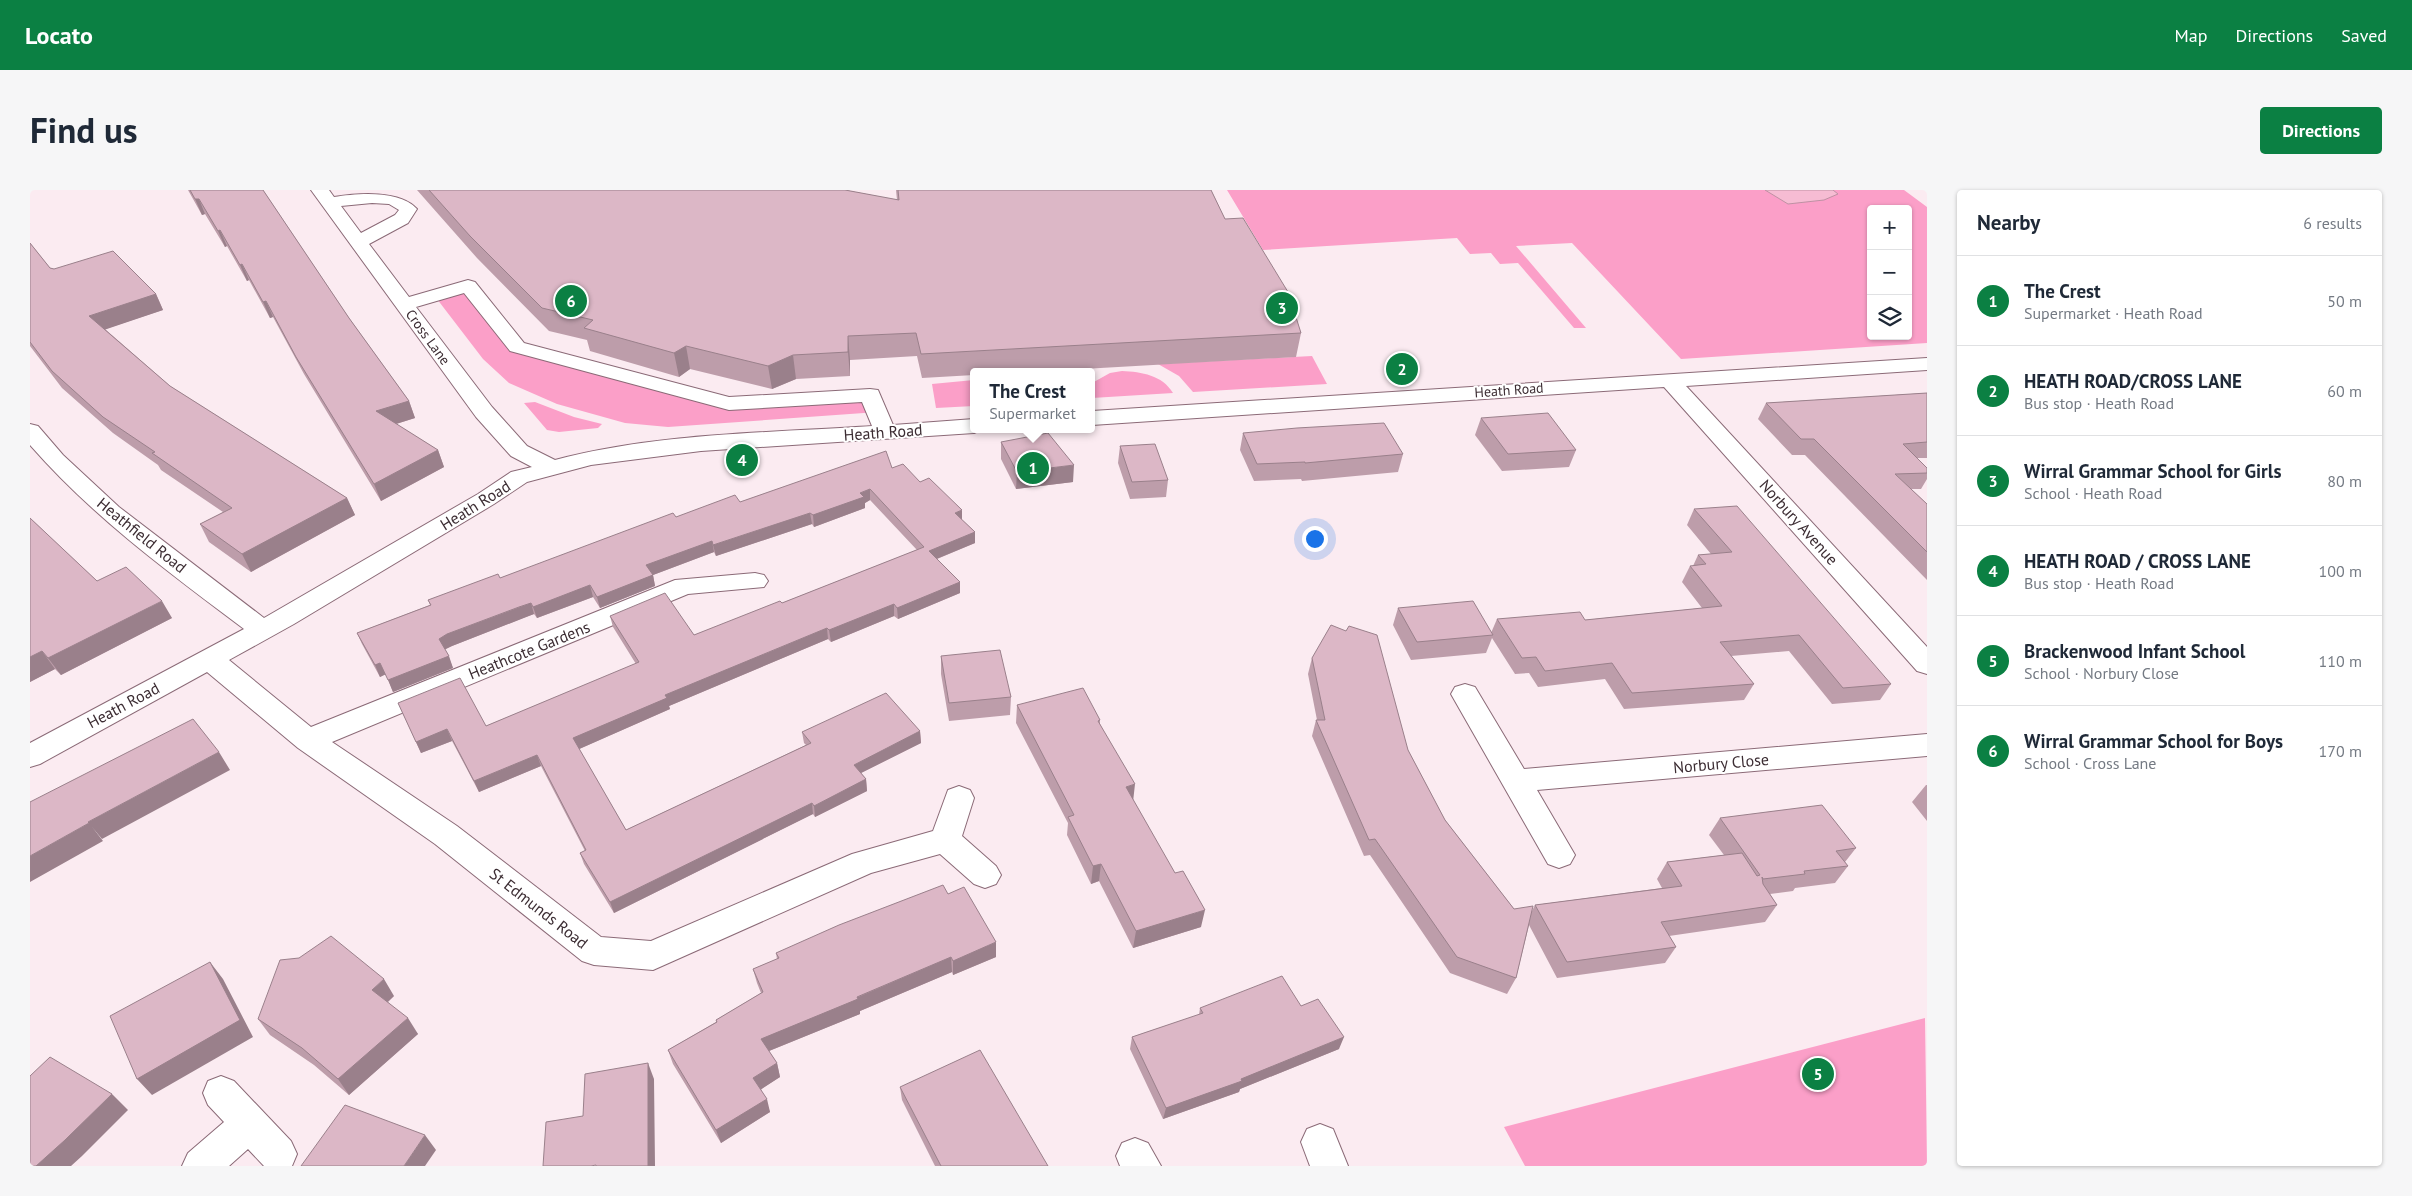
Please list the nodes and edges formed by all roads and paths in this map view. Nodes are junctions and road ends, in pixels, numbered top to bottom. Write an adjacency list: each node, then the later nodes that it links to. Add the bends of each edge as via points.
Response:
1 (325, 196): 2 (street, Cross Lane); 2 (street, via 385,197 403,202 408,209 402,219)
2 (359, 242): 3 (street, Cross Lane)
3 (404, 304): 9 (street, via 468,286 517,347 729,404 870,395); 10 (street, Cross Lane, via 484,412 519,451)
4 (1927, 364): 5 (street, Heath Road)
5 (1670, 381): 6 (street, Heath Road); 14 (street, Norbury Avenue)
6 (1095, 418)
7 (970, 426): 9 (street, Heath Road)
8 (30, 431): 12 (street, Heathfield Road, via 52,458 131,530)
9 (886, 432): 10 (street, Heath Road, via 702,444 590,458)
10 (552, 468): 12 (street, Heath Road, via 519,477)
11 (755, 581): 16 (street, Heathcote Gardens, via 684,586)
12 (263, 630): 13 (street, Heath Road)
13 (209, 659): 16 (street, St Edmunds Road); 18 (street, Heath Road)
14 (1927, 664)
15 (1465, 694): 19 (street)
16 (308, 740): 21 (street, St Edmunds Road, via 446,835 594,951 653,956 863,863)
17 (1927, 745): 19 (street, Norbury Close)
18 (30, 756)
19 (1516, 781): 22 (street)
20 (959, 798): 21 (street)
21 (945, 840): 23 (street)
22 (1559, 855)
23 (985, 875)
24 (221, 1093): 25 (street)
25 (250, 1124): 26 (street); 27 (street)
26 (278, 1154)
27 (201, 1166)

